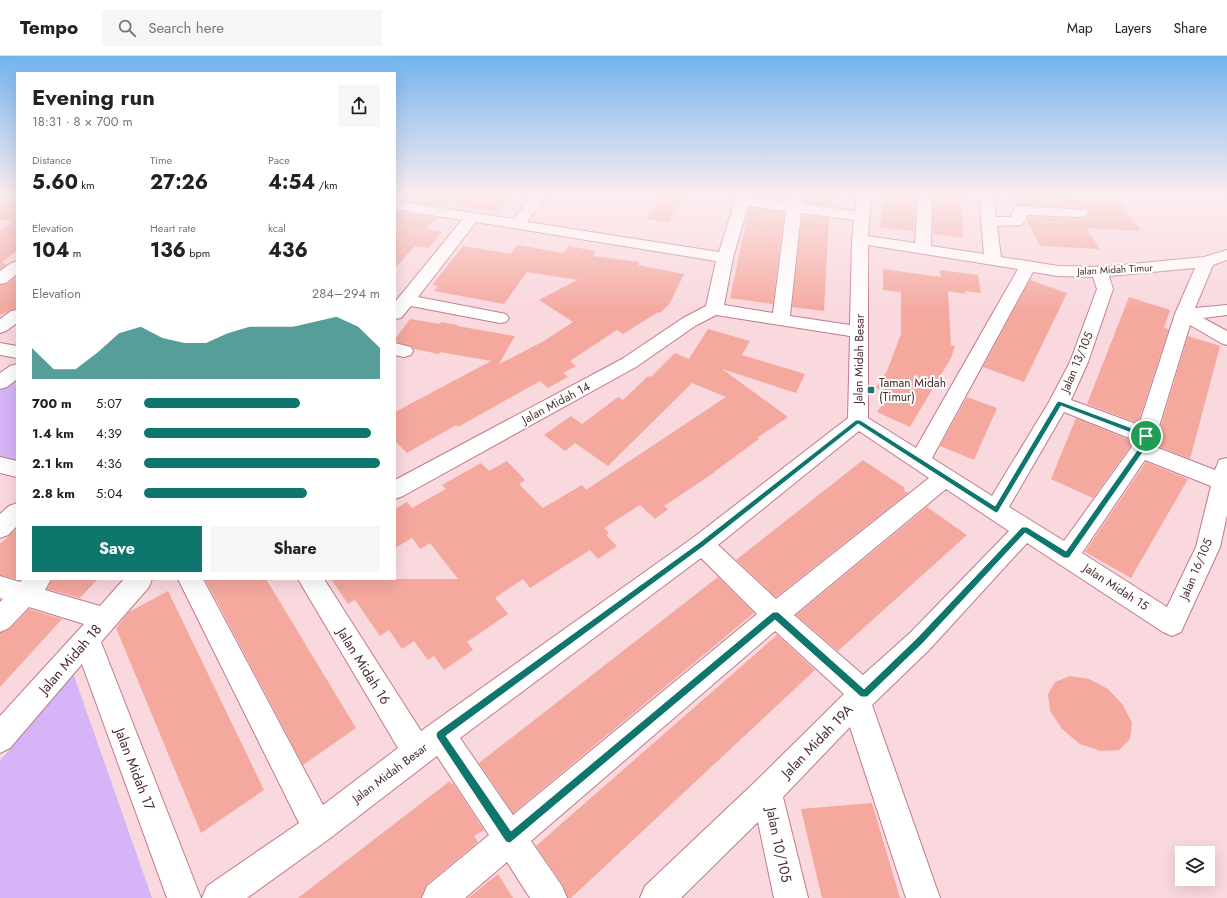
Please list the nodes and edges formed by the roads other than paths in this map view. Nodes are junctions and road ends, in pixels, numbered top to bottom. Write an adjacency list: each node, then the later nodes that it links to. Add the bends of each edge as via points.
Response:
1 (458, 234): 18 (street)
2 (581, 234): 11 (street)
3 (732, 234): 11 (street)
4 (791, 234): 25 (street)
5 (860, 234): 8 (street, Jalan Midah Besar)
6 (924, 234): 9 (street)
7 (990, 234): 12 (street)
8 (860, 239): 9 (street, Jalan Midah Timur); 27 (street, Jalan Midah Besar)
9 (923, 249): 12 (street, Jalan Midah Timur)
10 (1227, 254): 13 (street, Jalan Midah Timur)
11 (725, 258): 19 (street)
12 (993, 260): 15 (street, Jalan Midah Timur)
13 (1206, 262): 16 (street, Jalan Midah Timur); 22 (street)
14 (16, 267): 17 (street)
15 (1027, 267): 16 (street, Jalan Midah Timur); 36 (street)
16 (1100, 272): 33 (street, Jalan 13/105, via 1105,289 1079,362)
17 (0, 279)
18 (407, 300): 21 (street); 24 (street)
19 (714, 309): 25 (street); 41 (street, Jalan Midah 14, via 689,322 629,363)
20 (1227, 310): 22 (street)
21 (396, 313)
22 (1184, 314): 28 (street); 35 (street)
23 (16, 316): 26 (street)
24 (500, 318)
25 (781, 320): 27 (street)
26 (0, 327)
27 (859, 332): 34 (street, Jalan Midah Besar)
28 (1227, 339)
29 (0, 349): 30 (street)
30 (16, 352)
31 (16, 371): 32 (street)
32 (0, 382)
33 (1059, 403): 35 (street); 42 (street, Jalan 13/105)
34 (858, 421): 36 (street, Jalan Midah 15); 46 (street, Jalan Midah Besar)
35 (1143, 443): 39 (street); 47 (street)
36 (920, 462): 40 (street, Jalan Midah 15)
37 (0, 465): 38 (street)
38 (16, 469)
39 (1225, 474): 55 (street, Jalan 16/105, via 1208,547)
40 (945, 477): 42 (street, Jalan Midah 15); 53 (street)
41 (396, 489)
42 (996, 510): 45 (street, Jalan Midah 15)
43 (16, 513): 44 (street)
44 (0, 528)
45 (1025, 529): 47 (street, Jalan Midah 15); 57 (street, Jalan Midah 19A, via 920,641)
46 (702, 544): 53 (street); 59 (street, Jalan Midah Besar)
47 (1067, 556): 55 (street, Jalan Midah 15)
48 (139, 580): 56 (street, Jalan Midah 18)
49 (191, 580): 61 (street)
50 (311, 580): 59 (street, Jalan Midah 16)
51 (31, 587): 52 (street); 54 (street); 56 (street)
52 (0, 588)
53 (776, 615): 57 (street); 62 (street)
54 (0, 620)
55 (1172, 624)
56 (96, 629): 58 (street, Jalan Midah 18); 64 (street, Jalan Midah 17)
57 (860, 697): 60 (street, Jalan Midah 19A); 69 (street)
58 (0, 738)
59 (429, 744): 61 (street, Jalan Midah Besar); 62 (street, Jalan Midah 16)
60 (767, 792): 63 (street, Jalan Midah 19A); 68 (street, Jalan 10/105)
61 (318, 828): 65 (street, Jalan Midah Besar)
62 (510, 838): 66 (street); 67 (street, Jalan Midah 16)
63 (665, 894)
64 (184, 898)
65 (219, 898)
66 (440, 898)
67 (550, 898)
68 (791, 898)
69 (923, 898)

